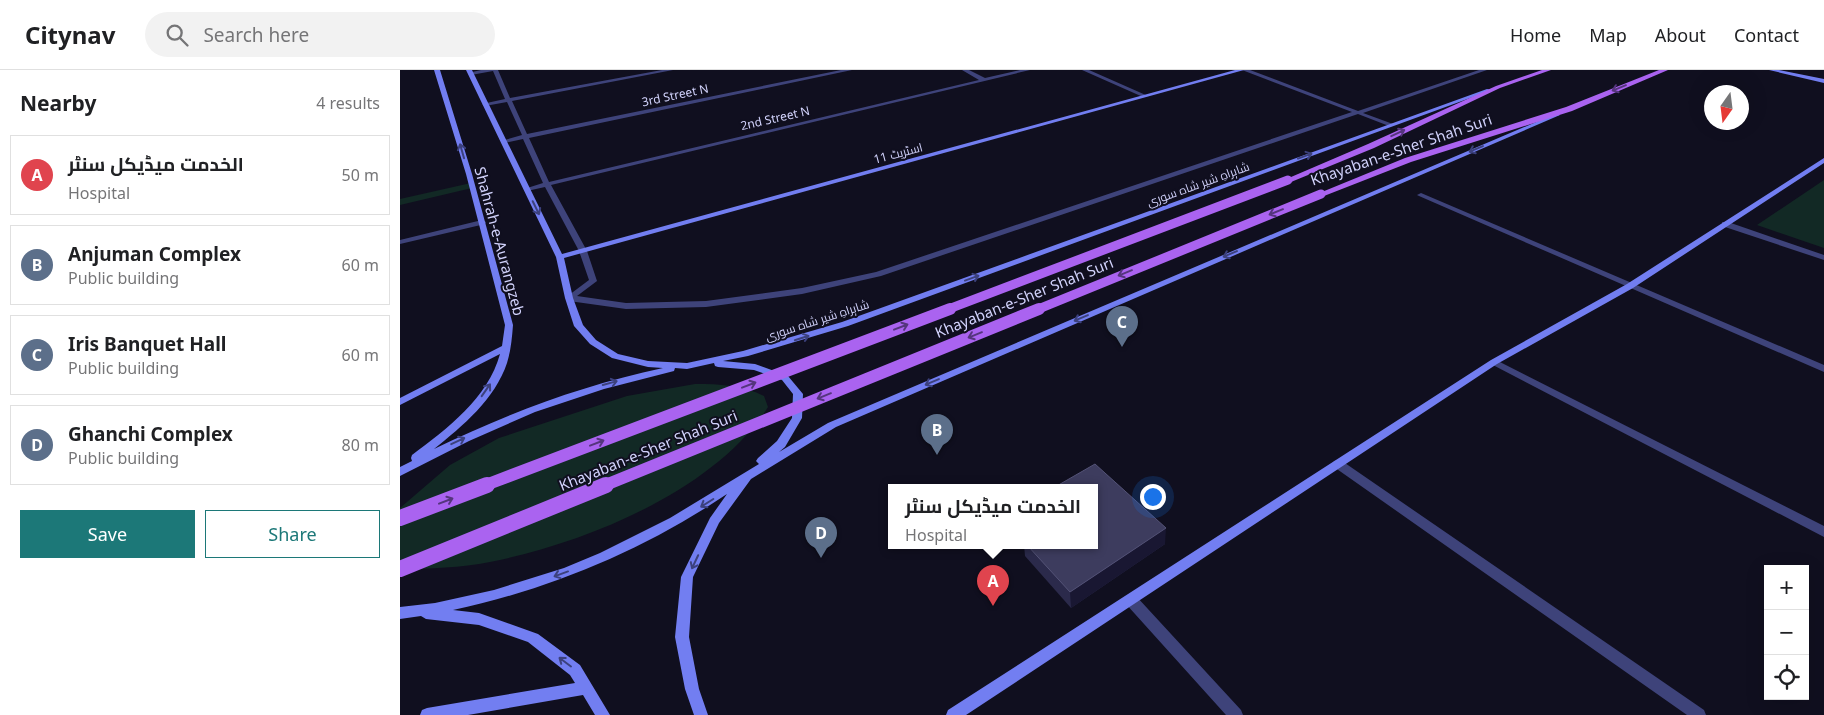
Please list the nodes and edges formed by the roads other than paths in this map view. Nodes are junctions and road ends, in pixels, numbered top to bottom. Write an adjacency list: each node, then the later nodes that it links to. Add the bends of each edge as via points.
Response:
1 (437, 70): 30 (main road, Shahrah-e-Aurangzeb, one-way to 1)
2 (493, 70): 14 (street); 19 (street)
3 (670, 70): 19 (street)
4 (849, 70): 24 (street, 3rd Street N)
5 (966, 70): 15 (street)
6 (1027, 70): 15 (street, 2nd Street N)
7 (1086, 70): 18 (street)
8 (1241, 70): 18 (main road, اسٹریٹ 11)
9 (1245, 70): 22 (street)
10 (1484, 70): 22 (street)
11 (1548, 70): 17 (main road)
12 (1665, 70): 21 (main road, Khayaban-e-Sher Shah Suri, one-way to 21)
13 (1772, 70): 16 (main road)
14 (470, 72): 20 (main road)
15 (984, 80): 27 (street, 2nd Street N)
16 (1824, 81)
17 (1498, 87): 23 (main road, شاہراہِ شیر شاہ سوری); 46 (main road, Khayaban-e-Sher Shah Suri, one-way to 17, bridge, via 1288,180 1371,146)
18 (1145, 96): 33 (main road, اسٹریٹ 11)
19 (509, 100): 20 (street); 24 (street)
20 (485, 104): 25 (main road)
21 (1569, 109): 45 (main road, one-way to 45, via 832,425); 48 (main road, Khayaban-e-Sher Shah Suri, one-way to 48, bridge, via 1408,160 1321,194)
22 (1359, 113): 23 (street); 37 (street, via 869,276 802,291 706,304 626,306)
23 (1391, 125): 40 (main road, شاہراہِ شیر شاہ سوری, one-way to 23, via 745,354 845,324)
24 (526, 137): 25 (street, 3rd Street N); 27 (street)
25 (504, 141): 28 (main road)
26 (1824, 160): 31 (main road)
27 (547, 184): 28 (street, 2nd Street N); 33 (street)
28 (527, 189): 34 (main road, one-way to 34)
29 (1421, 195): 36 (street)
30 (482, 222): 32 (street); 38 (main road, Shahrah-e-Aurangzeb, via 508,325)
31 (1725, 224): 35 (street); 36 (main road)
32 (400, 242)
33 (583, 251): 34 (main road, اسٹریٹ 11); 37 (street, via 593,281)
34 (560, 257): 37 (main road)
35 (1824, 258)
36 (1630, 286): 39 (main road); 41 (street)
37 (569, 298): 40 (main road, via 579,326 593,342 614,356 648,364)
38 (507, 347): 42 (main road); 44 (main road, Shahrah-e-Aurangzeb, one-way to 38, via 450,431 478,401 500,371)
39 (1494, 362): 43 (main road); 47 (street)
40 (686, 366): 44 (main road, one-way to 40, via 482,430 550,402 615,382); 45 (main road, via 722,364 755,367 785,378 798,394 797,418 781,444)
41 (1824, 369)
42 (400, 402)
43 (1338, 464): 49 (main road); 58 (street)
44 (400, 472)
45 (747, 476): 50 (main road, one-way to 50, via 658,532 593,562 484,598); 55 (main road, one-way to 55, via 714,521 687,577 682,637 692,689)
46 (400, 518)
47 (1824, 532)
48 (400, 569)
49 (1130, 600): 56 (main road); 57 (street)
50 (415, 612): 51 (main road); 52 (main road, one-way to 50, via 575,670 533,638 479,619)
51 (400, 615)
52 (587, 688): 53 (main road); 54 (main road)
53 (427, 715)
54 (603, 715)
55 (701, 715)
56 (953, 715)
57 (1236, 715)
58 (1699, 715)

